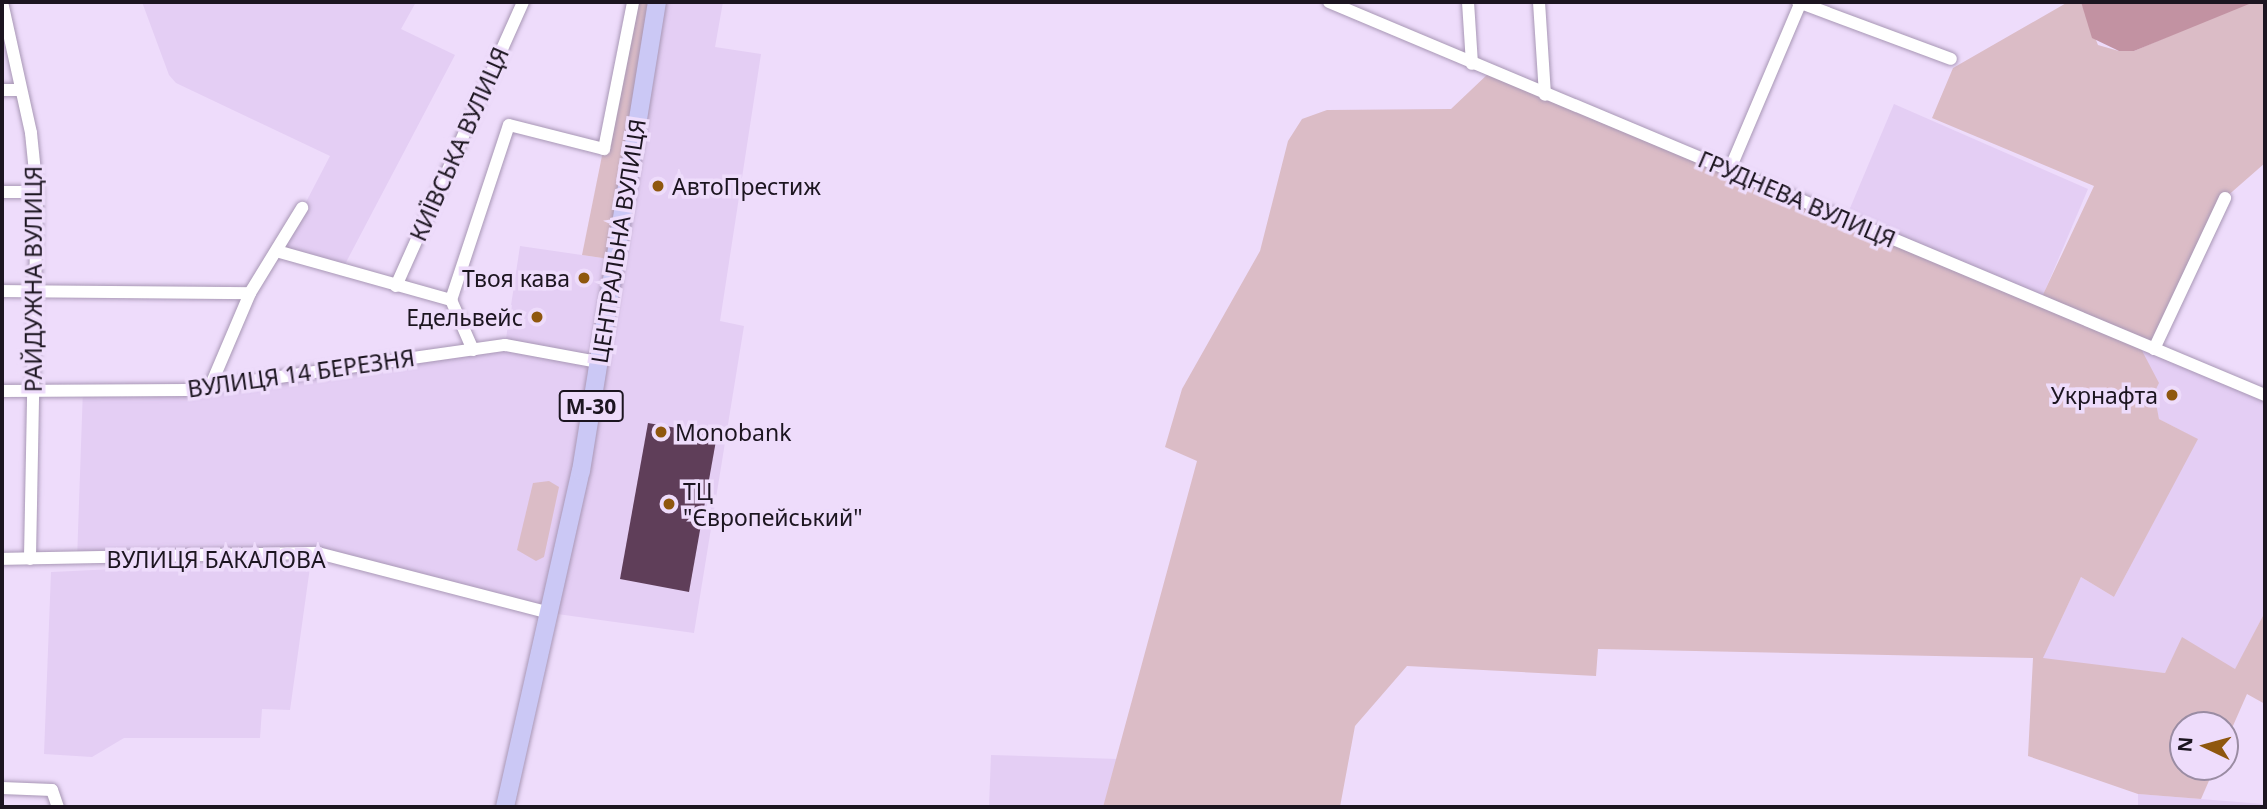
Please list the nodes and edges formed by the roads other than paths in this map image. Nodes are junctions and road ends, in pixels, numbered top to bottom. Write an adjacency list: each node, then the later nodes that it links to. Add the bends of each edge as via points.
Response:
1 (2, 2): 12 (street, РАЙДУЖНА ВУЛИЦЯ)
2 (523, 2): 20 (street, КИЇВСЬКА ВУЛИЦЯ)
3 (633, 2): 24 (street, via 604,149 509,125)
4 (657, 2): 27 (highway, ЦЕНТРАЛЬНА ВУЛИЦЯ / М-30)
5 (1332, 2): 10 (street, ГРУДНЕВА ВУЛИЦЯ)
6 (1468, 2): 10 (street)
7 (1539, 2): 13 (street)
8 (1800, 2): 9 (street); 14 (street)
9 (1951, 59)
10 (1472, 64): 13 (street, ГРУДНЕВА ВУЛИЦЯ)
11 (2, 90): 12 (street)
12 (21, 90): 16 (street, РАЙДУЖНА ВУЛИЦЯ)
13 (1545, 95): 14 (street, ГРУДНЕВА ВУЛИЦЯ)
14 (1730, 169): 26 (street, ГРУДНЕВА ВУЛИЦЯ)
15 (2, 192): 16 (street)
16 (37, 192): 22 (street, РАЙДУЖНА ВУЛИЦЯ)
17 (2225, 198): 26 (street)
18 (302, 208): 19 (street)
19 (280, 252): 20 (street); 23 (street)
20 (396, 286): 24 (street)
21 (2, 291): 22 (street)
22 (35, 291): 23 (street); 29 (street, РАЙДУЖНА ВУЛИЦЯ)
23 (250, 293): 28 (street)
24 (451, 300): 25 (street)
25 (473, 349): 27 (street, ВУЛИЦЯ 14 БЕРЕЗНЯ, via 505,345); 28 (street, ВУЛИЦЯ 14 БЕРЕЗНЯ)
26 (2154, 349): 31 (street, ГРУДНЕВА ВУЛИЦЯ)
27 (598, 362): 34 (highway, ЦЕНТРАЛЬНА ВУЛИЦЯ / М-30)
28 (210, 387): 29 (street, ВУЛИЦЯ 14 БЕРЕЗНЯ)
29 (34, 390): 30 (street, ВУЛИЦЯ 14 БЕРЕЗНЯ); 33 (street, РАЙДУЖНА ВУЛИЦЯ)
30 (2, 391)
31 (2265, 395)
32 (2, 559): 33 (street, ВУЛИЦЯ БАКАЛОВА)
33 (30, 559): 34 (street, ВУЛИЦЯ БАКАЛОВА, via 318,553)
34 (550, 613): 37 (highway, ЦЕНТРАЛЬНА ВУЛИЦЯ / М-30)
35 (2, 788): 36 (street, via 52,790)
36 (58, 807)
37 (505, 807)

